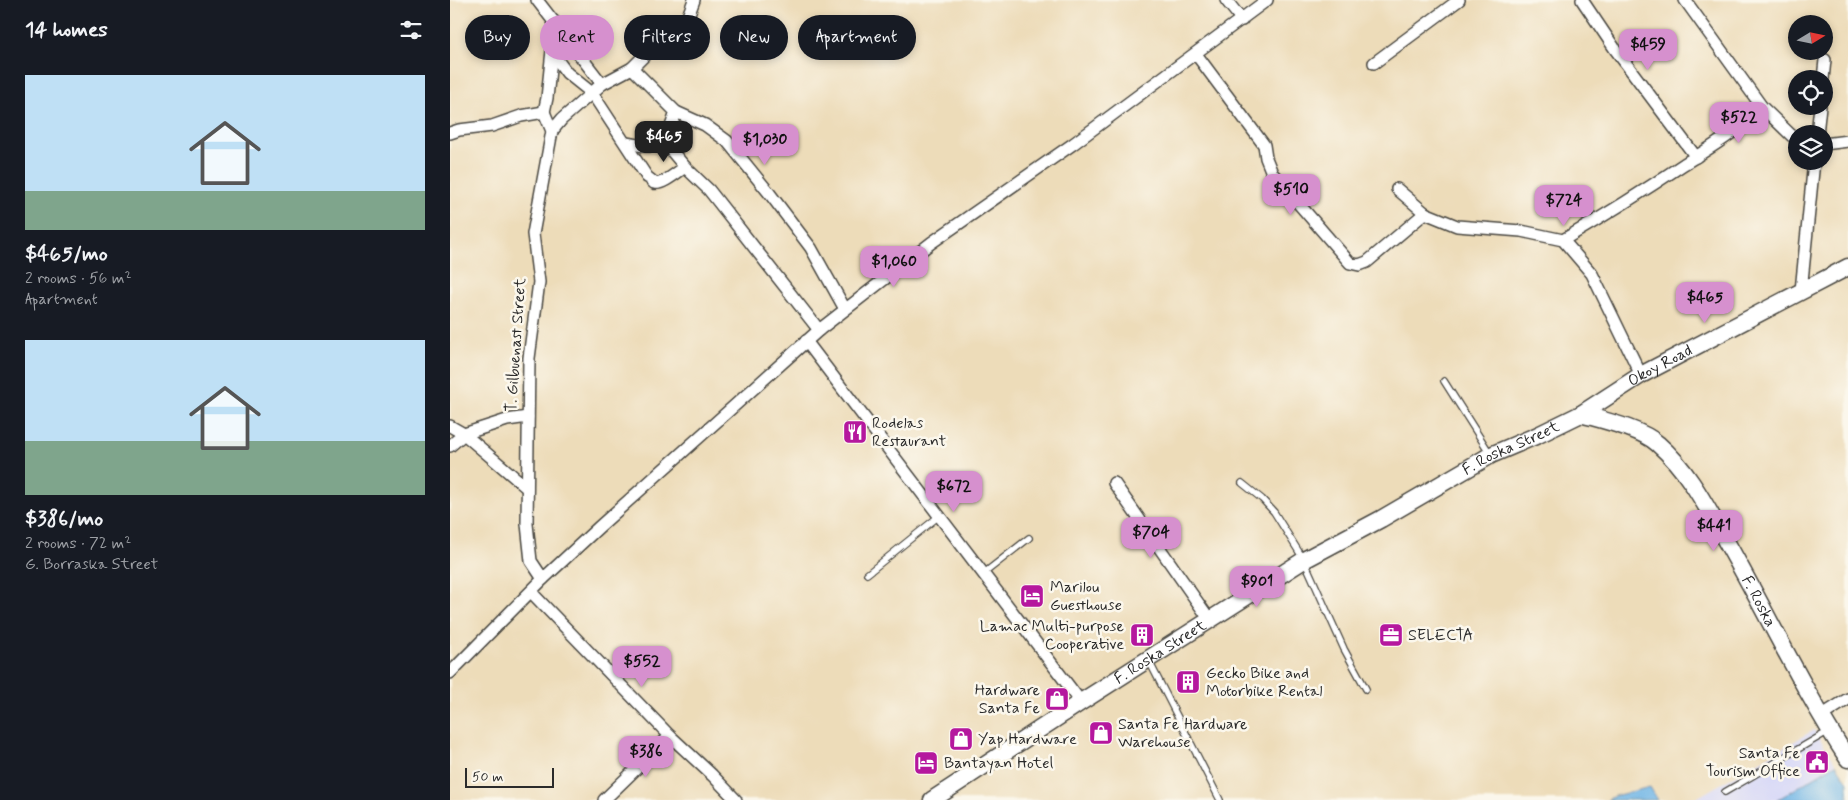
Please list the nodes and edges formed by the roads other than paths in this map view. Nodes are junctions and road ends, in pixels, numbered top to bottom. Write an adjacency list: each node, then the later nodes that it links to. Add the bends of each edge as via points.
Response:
1 (537, 0): 8 (street)
2 (694, 0): 16 (street, via 687,19)
3 (1226, 0): 9 (street)
4 (1267, 0): 9 (street)
5 (1459, 0): 15 (street)
6 (1582, 0): 30 (street)
7 (1692, 2): 20 (street)
8 (549, 15)
9 (1242, 20): 10 (street)
10 (1196, 54): 34 (street, via 1264,145 1272,173 1350,263 1359,265 1367,262); 38 (street, via 931,243)
11 (551, 60): 21 (street)
12 (557, 60): 19 (street, via 567,73)
13 (584, 60): 18 (street)
14 (1825, 60): 17 (street)
15 (1374, 63)
16 (632, 68): 18 (street); 22 (street)
17 (1824, 70)
18 (602, 84): 19 (street)
19 (592, 93): 23 (street); 28 (street)
20 (1762, 107): 25 (street); 30 (street, via 1748,122)
21 (544, 112): 23 (street); 24 (street, via 492,126)
22 (676, 112): 27 (street); 38 (street, via 705,125 727,140 811,248)
23 (552, 131): 44 (street, T. Gilbuenast Street, via 533,234 538,282 529,358)
24 (450, 132)
25 (1788, 132)
26 (1848, 141): 29 (street)
27 (664, 142): 28 (street, via 648,147); 31 (street)
28 (626, 143): 31 (street, via 648,176 658,184)
29 (1833, 143)
30 (1696, 157): 35 (street)
31 (685, 167): 39 (street, via 709,190)
32 (1813, 170): 37 (street)
33 (1397, 189): 34 (street)
34 (1425, 213): 35 (street, via 1457,226 1522,231)
35 (1563, 240): 41 (street, via 1592,274)
36 (1848, 267): 37 (main road, Okoy Road)
37 (1801, 291): 41 (main road, Okoy Road)
38 (845, 310): 39 (street)
39 (819, 330): 40 (street)
40 (806, 341): 52 (street); 57 (street)
41 (1641, 375): 43 (main road, Okoy Road)
42 (1444, 381): 48 (lane)
43 (1581, 414): 48 (main road, F. Roska Street); 65 (main road, F. Roska, via 1628,428 1657,442 1688,476 1752,586)
44 (528, 417): 46 (street); 51 (street, T. Gilbuenast Street)
45 (450, 426): 46 (street)
46 (464, 434): 47 (street); 51 (street)
47 (450, 446)
48 (1491, 455): 54 (main road, F. Roska Street)
49 (1242, 483): 54 (lane, via 1274,512)
50 (1114, 484): 59 (street)
51 (527, 488): 57 (street, T. Gilbuenast Street, via 531,561)
52 (939, 516): 55 (lane); 56 (street)
53 (1029, 538): 56 (lane)
54 (1304, 560): 59 (main road, F. Roska Street); 62 (lane)
55 (867, 574)
56 (983, 574): 64 (street)
57 (544, 579): 58 (street)
58 (531, 592): 61 (street); 67 (street)
59 (1210, 620): 60 (main road, F. Roska Street)
60 (1148, 659): 64 (main road, F. Roska Street); 73 (lane)
61 (450, 673)
62 (1366, 689)
63 (1848, 699): 65 (street)
64 (1081, 702): 72 (main road, F. Roska Street)
65 (1821, 716): 66 (main road, F. Roska)
66 (1830, 731): 68 (main road, F. Roska); 69 (lane)
67 (670, 736): 70 (street); 71 (street)
68 (1848, 759)
69 (1725, 792)
70 (604, 800)
71 (736, 800)
72 (932, 800)
73 (1220, 800)

